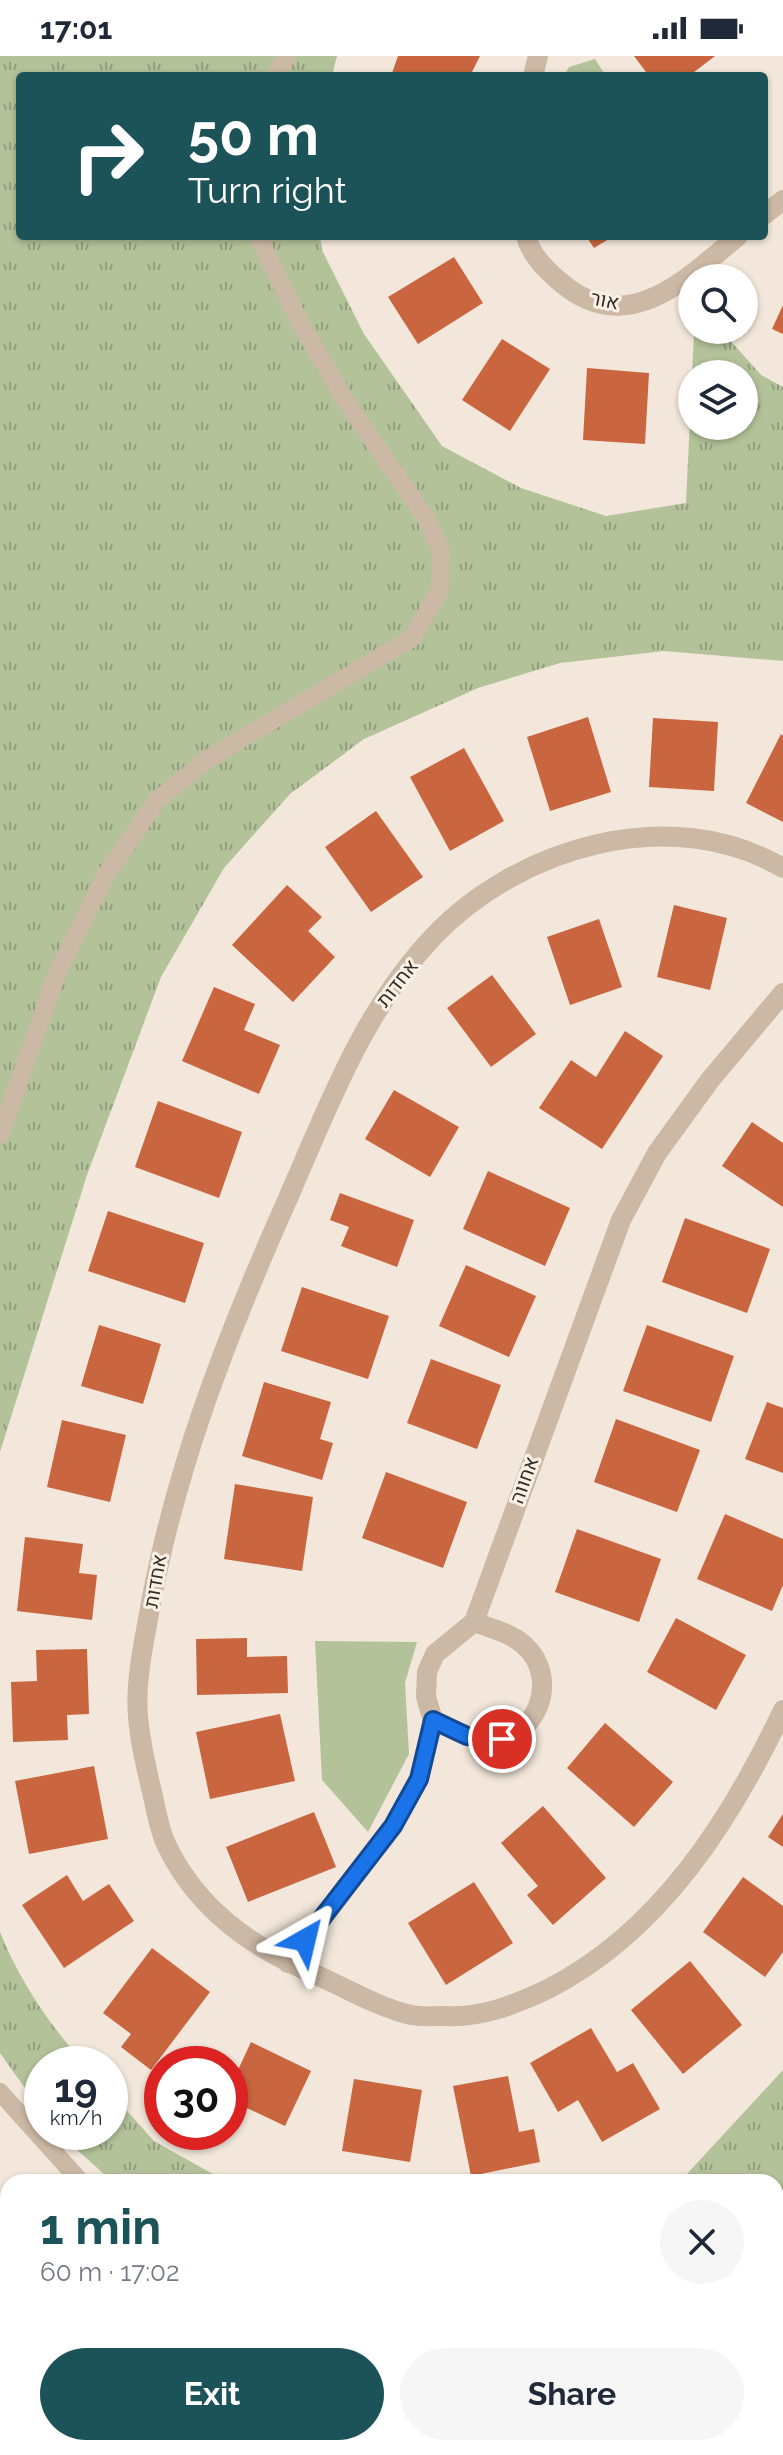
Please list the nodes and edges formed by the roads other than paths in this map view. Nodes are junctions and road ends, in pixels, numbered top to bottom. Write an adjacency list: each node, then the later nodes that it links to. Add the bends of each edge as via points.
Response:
1 (260, 240): 6 (lane, via 300,323 351,409 424,515 441,549 440,590 412,638 206,760 157,800 104,878 58,971)
2 (528, 240): 3 (street, אור, via 546,269 571,291 620,306 671,290)
3 (733, 240)
4 (783, 868): 10 (street, אחדות, via 730,845 679,839 620,839 559,854 506,878 433,937 374,1012 352,1054 206,1395 163,1538 137,1711 164,1840 191,1886 235,1932)
5 (783, 993): 7 (street, אחווה, via 657,1153 621,1220)
6 (0, 1135)
7 (474, 1622): 9 (street, via 435,1654 427,1672 426,1697); 9 (street, via 524,1644 537,1661 543,1678 535,1715 524,1728 502,1739 484,1740)
8 (783, 1710): 10 (street, אחדות, via 730,1809 688,1869 655,1910 575,1975 509,2008 457,2017 410,2015)
9 (433, 1720): 10 (street, via 419,1779 393,1826)
10 (288, 1963)
11 (0, 2092): 12 (lane)
12 (74, 2174)

